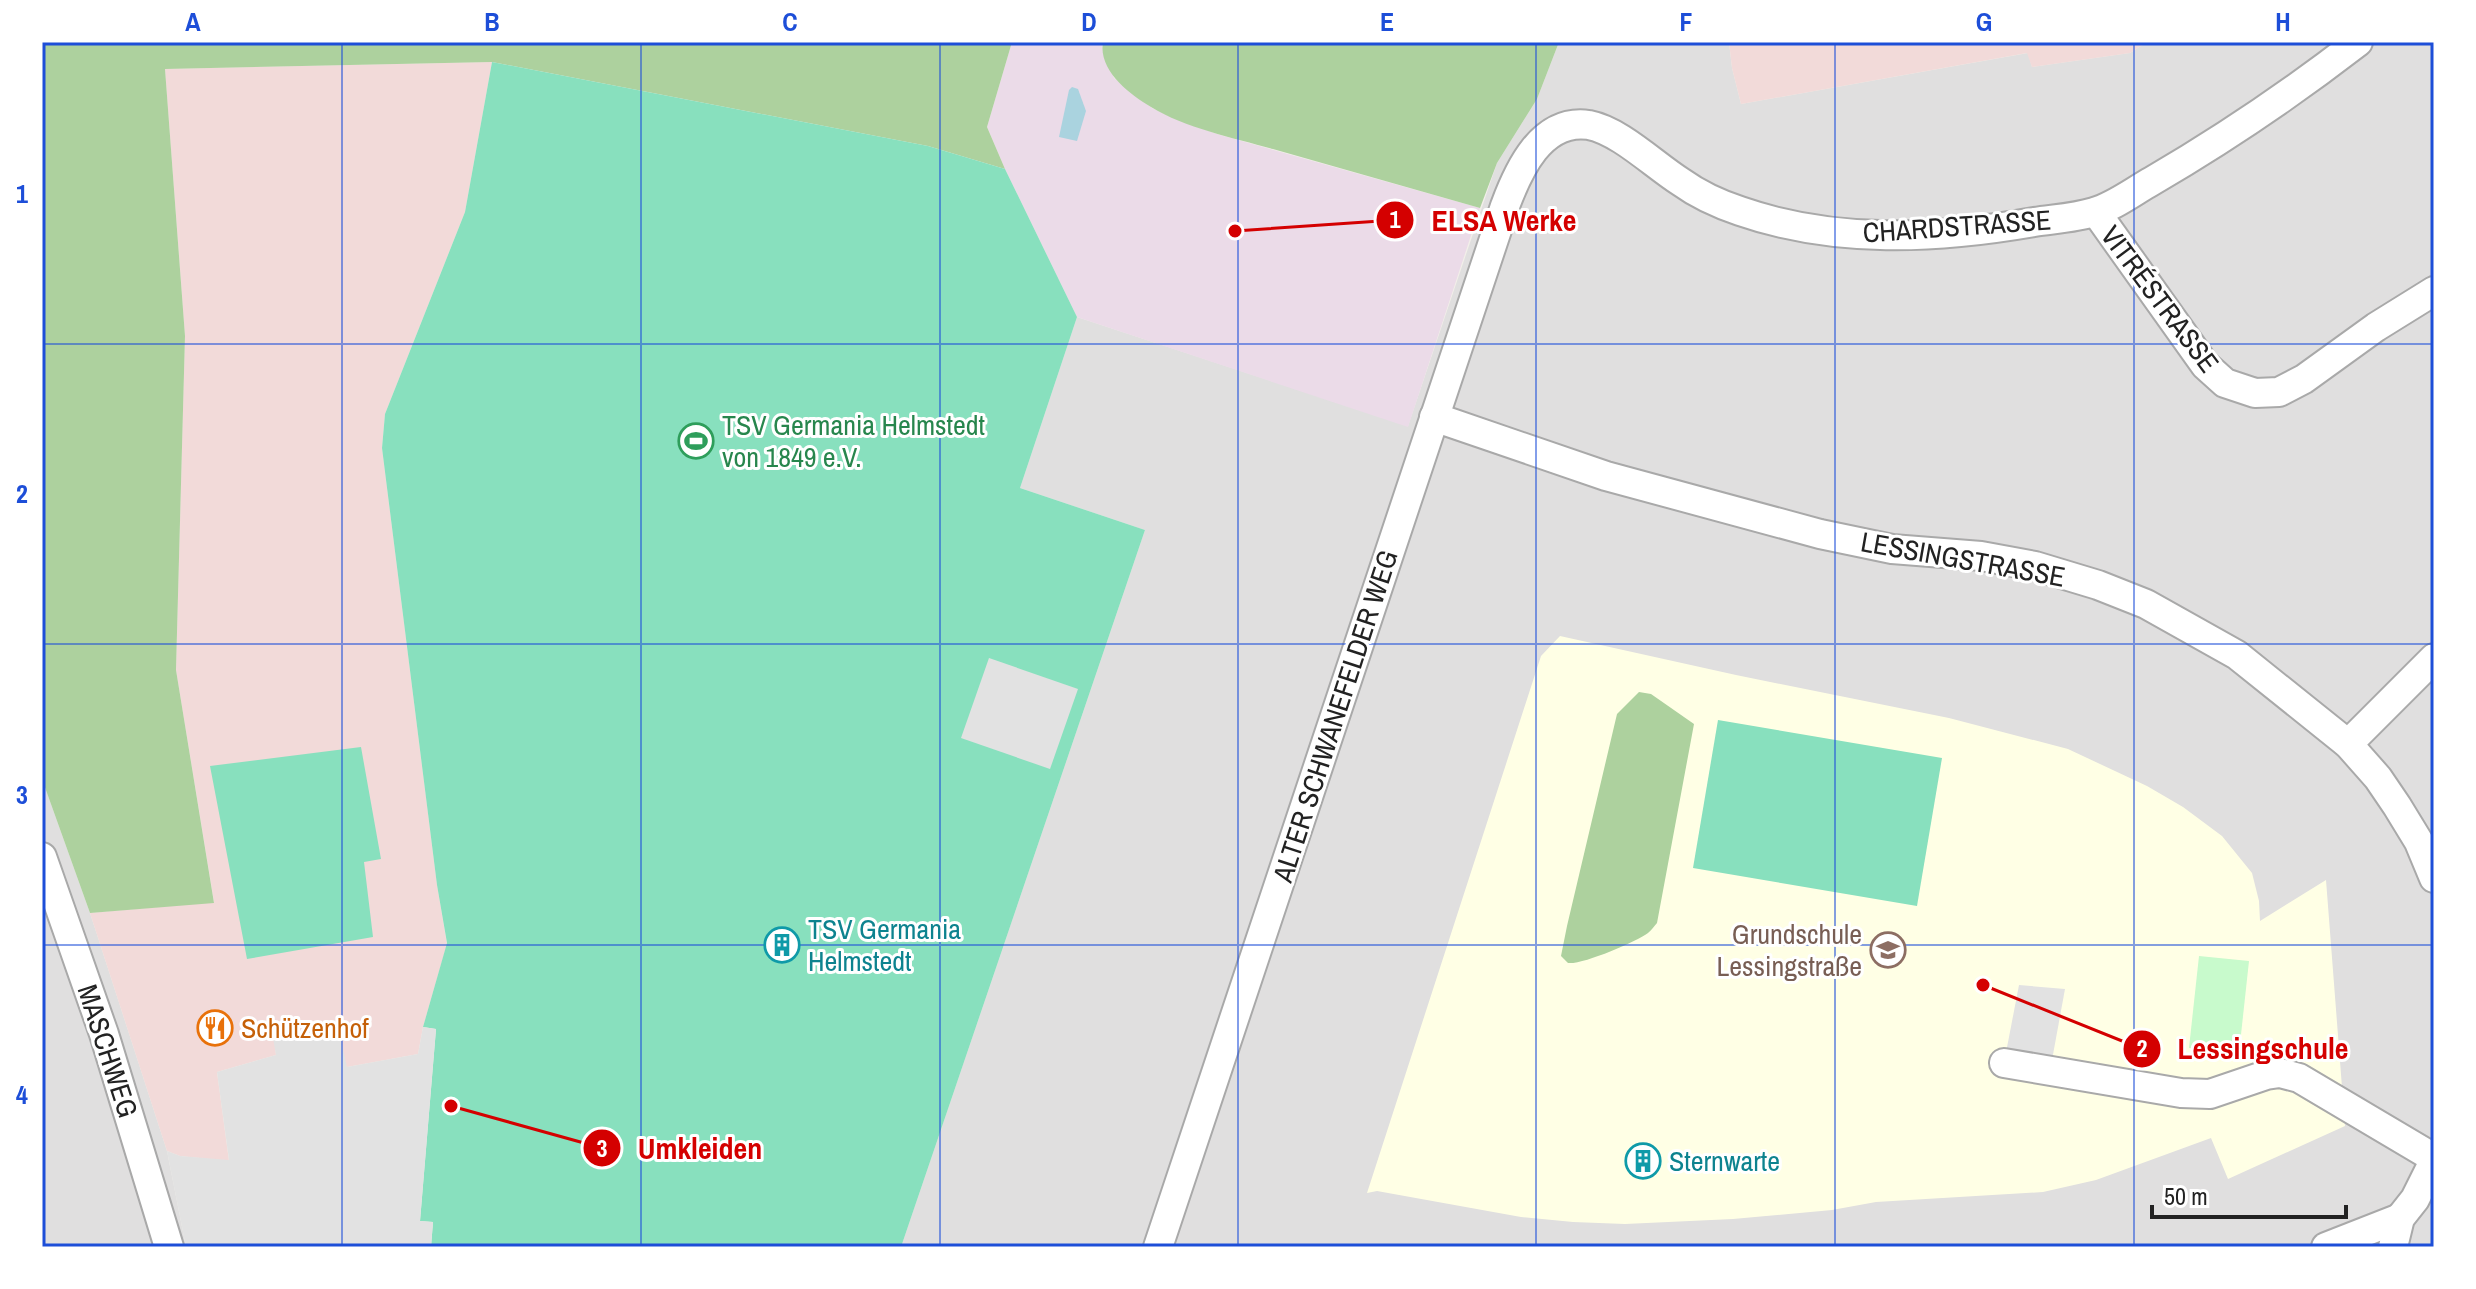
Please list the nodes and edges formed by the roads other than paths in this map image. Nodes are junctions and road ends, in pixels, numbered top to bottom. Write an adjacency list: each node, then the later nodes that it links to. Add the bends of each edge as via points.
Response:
1 (2358, 42): 3 (street, CHARDSTRASSE, via 2207,149)
2 (1513, 185): 3 (street, CHARDSTRASSE, via 1524,161 1556,130 1589,125 1612,134 1710,200 1841,234 1893,237 1999,228); 5 (street, ALTER SCHWANEFELDER WEG)
3 (2096, 212): 4 (street, VITRÉSTRASSE, via 2205,365 2225,383 2255,393 2279,392 2304,379)
4 (2434, 291)
5 (1434, 417): 7 (street, LESSINGSTRASSE, via 1606,476 1820,534 1892,549 1981,556 2098,585 2146,604 2237,655); 14 (street, ALTER SCHWANEFELDER WEG)
6 (2434, 658): 7 (street)
7 (2348, 744): 9 (street, LESSINGSTRASSE, via 2397,806)
8 (42, 857): 13 (street, MASCHWEG, via 104,1034)
9 (2434, 878)
10 (2004, 1063): 11 (street, via 2181,1093 2210,1094 2280,1073 2299,1078)
11 (2434, 1159): 12 (street)
12 (2400, 1218): 15 (street); 16 (street)
13 (169, 1247)
14 (1158, 1247)
15 (2326, 1247)
16 (2393, 1247)

